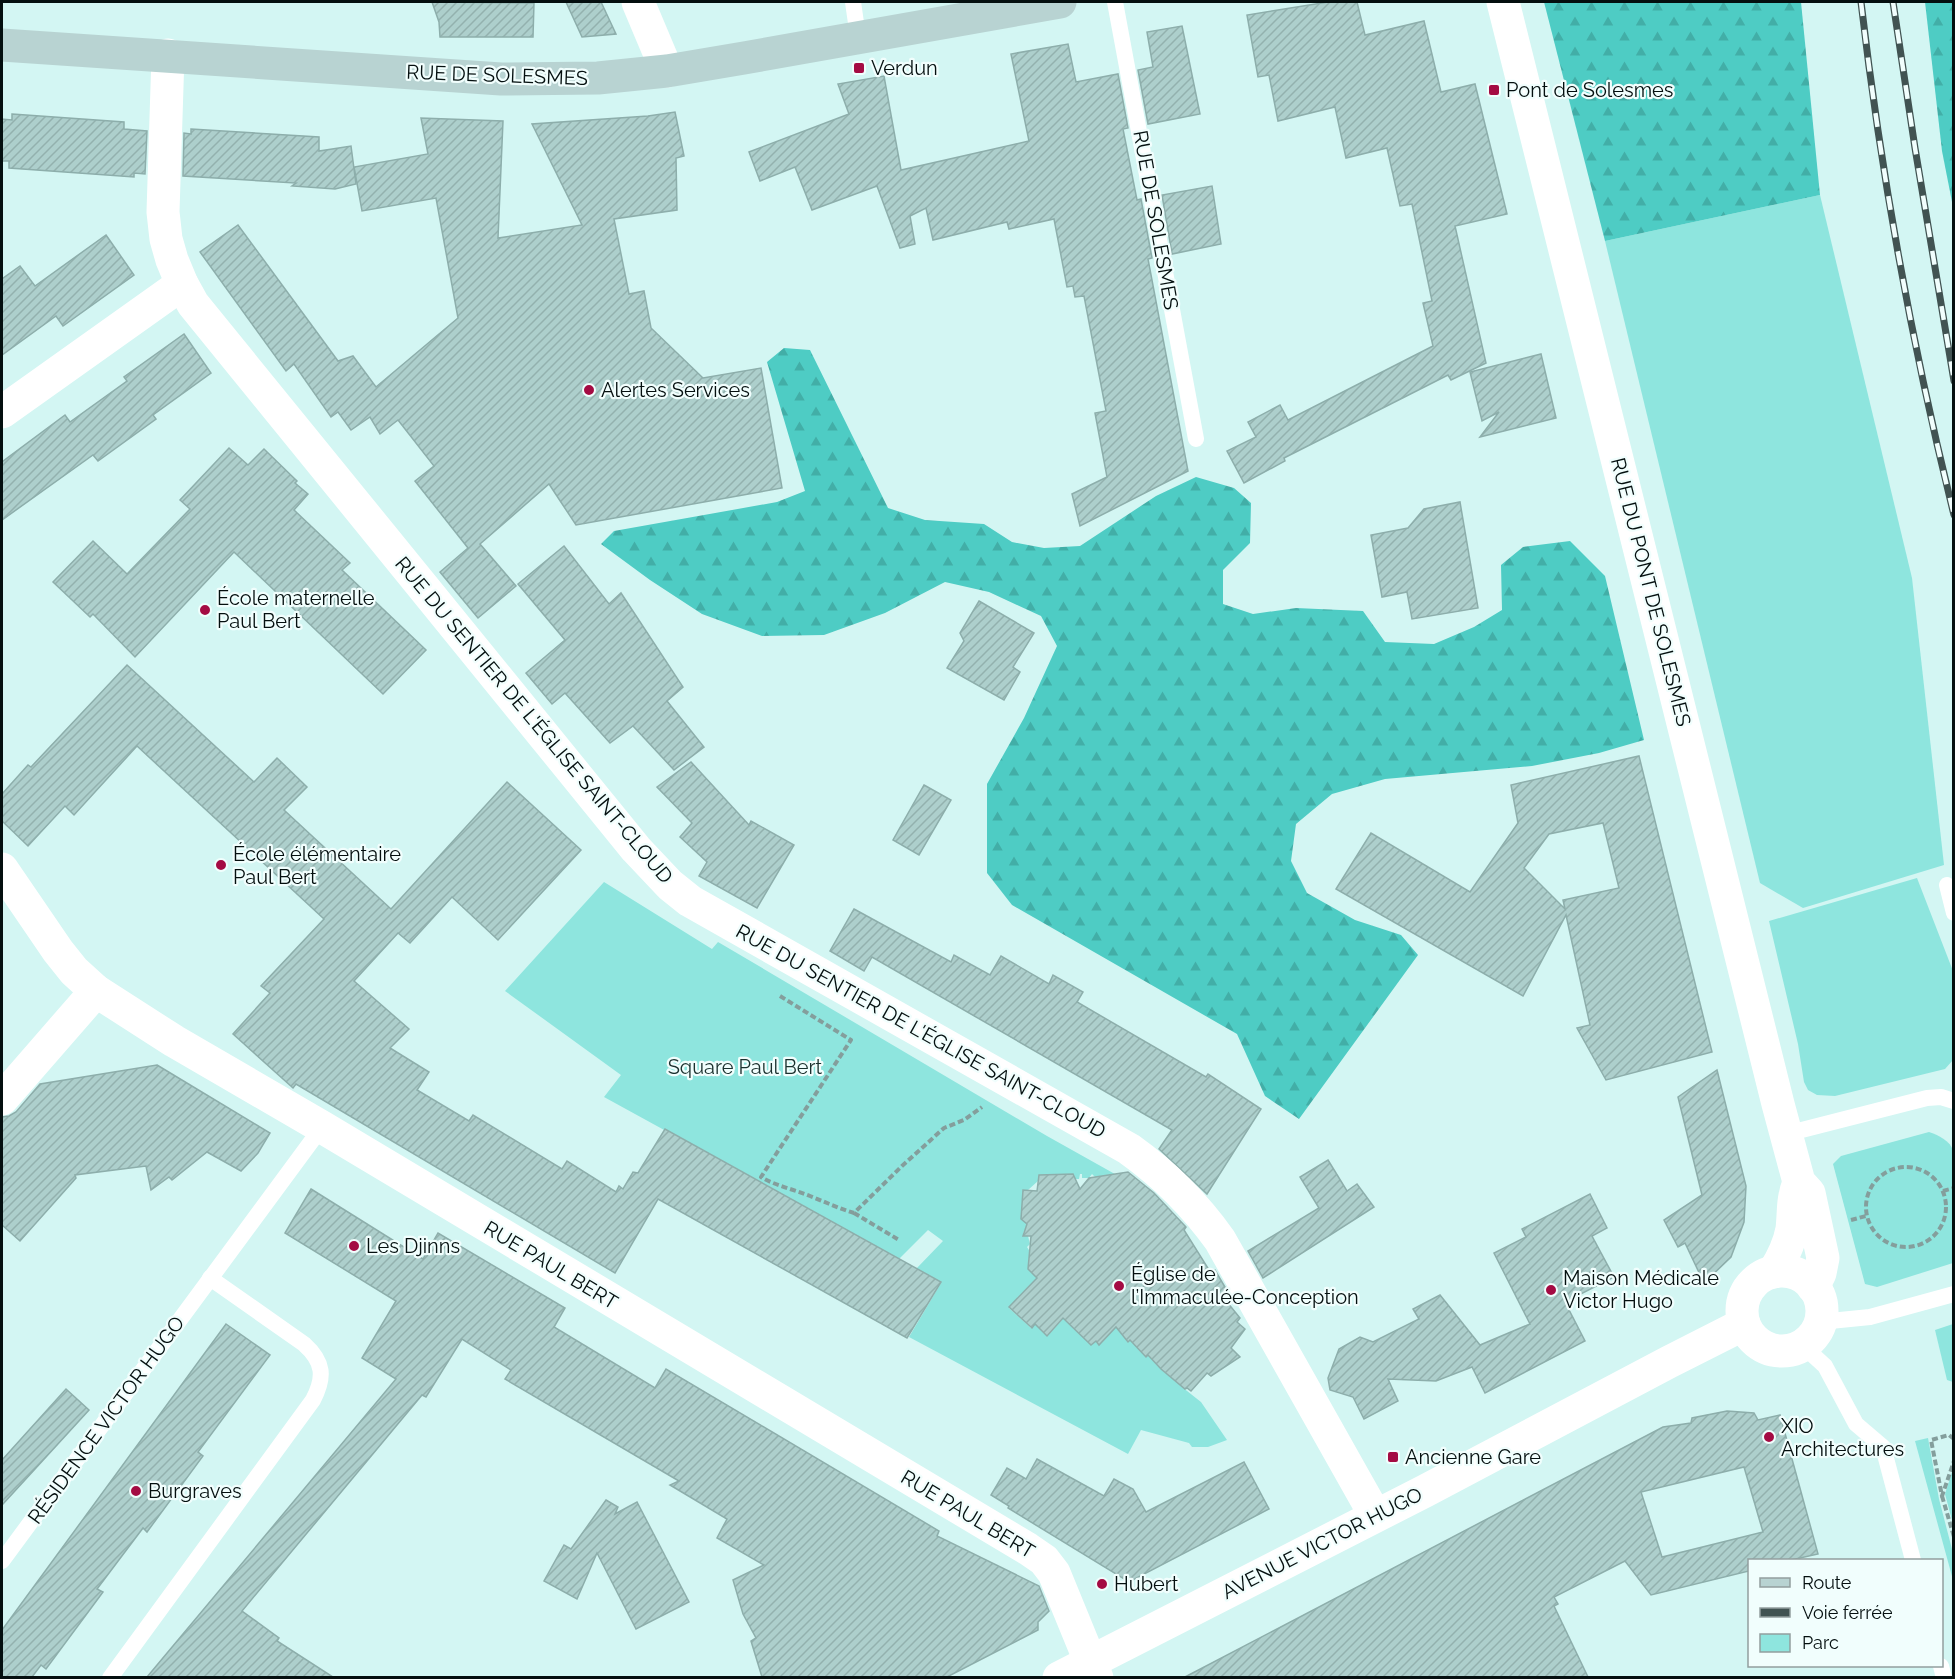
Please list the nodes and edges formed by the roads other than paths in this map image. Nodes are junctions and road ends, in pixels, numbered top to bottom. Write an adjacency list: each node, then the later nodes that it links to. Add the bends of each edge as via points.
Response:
1 (638, 2): 9 (street)
2 (853, 2): 6 (lane)
3 (1060, 2): 6 (main road, RUE DE SOLESMES)
4 (1115, 2): 12 (lane, RUE DE SOLESMES)
5 (1503, 2): 20 (street, RUE DU PONT DE SOLESMES)
6 (858, 37): 9 (main road, RUE DE SOLESMES)
7 (2, 45): 8 (main road, RUE DE SOLESMES)
8 (168, 55): 9 (main road, RUE DE SOLESMES, via 501,79 598,78); 10 (street, RUE DU SENTIER DE L'ÉGLISE SAINT-CLOUD, via 163,212 166,239)
9 (666, 71)
10 (182, 284): 11 (street); 28 (street, RUE DU SENTIER DE L'ÉGLISE SAINT-CLOUD, via 206,321 636,849 670,885 690,901 1129,1149 1204,1218)
11 (2, 412)
12 (1196, 439)
13 (2, 869): 16 (street, RUE PAUL BERT, via 58,951)
14 (1947, 885): 15 (lane)
15 (1953, 913)
16 (96, 991): 17 (street); 19 (street, RUE PAUL BERT)
17 (2, 1099)
18 (1953, 1101): 20 (lane, via 1941,1097 1910,1101)
19 (322, 1127): 23 (lane, RÉSIDENCE VICTOR HUGO); 31 (street, RUE PAUL BERT, via 1044,1560 1054,1573)
20 (1786, 1134): 21 (street, RUE DU PONT DE SOLESMES)
21 (1799, 1182): 22 (street, RUE DU PONT DE SOLESMES, via 1793,1196 1792,1229); 24 (street, RUE DU PONT DE SOLESMES, via 1809,1193 1823,1258)
22 (1774, 1272): 24 (street, via 1796,1274); 26 (street, via 1760,1278 1745,1294)
23 (210, 1278): 30 (lane, RÉSIDENCE VICTOR HUGO); 32 (lane, via 314,1353 320,1365 318,1390)
24 (1813, 1287): 27 (street, via 1820,1300 1821,1314)
25 (1953, 1294): 27 (lane)
26 (1744, 1324): 27 (street, via 1752,1338 1772,1350 1788,1350); 28 (street, AVENUE VICTOR HUGO)
27 (1811, 1333): 29 (lane, via 1856,1424 1883,1447)
28 (1375, 1515): 31 (street, AVENUE VICTOR HUGO)
29 (1913, 1559)
30 (2, 1561)
31 (1094, 1669): 33 (street, AVENUE VICTOR HUGO)
32 (110, 1677)
33 (1059, 1677)

